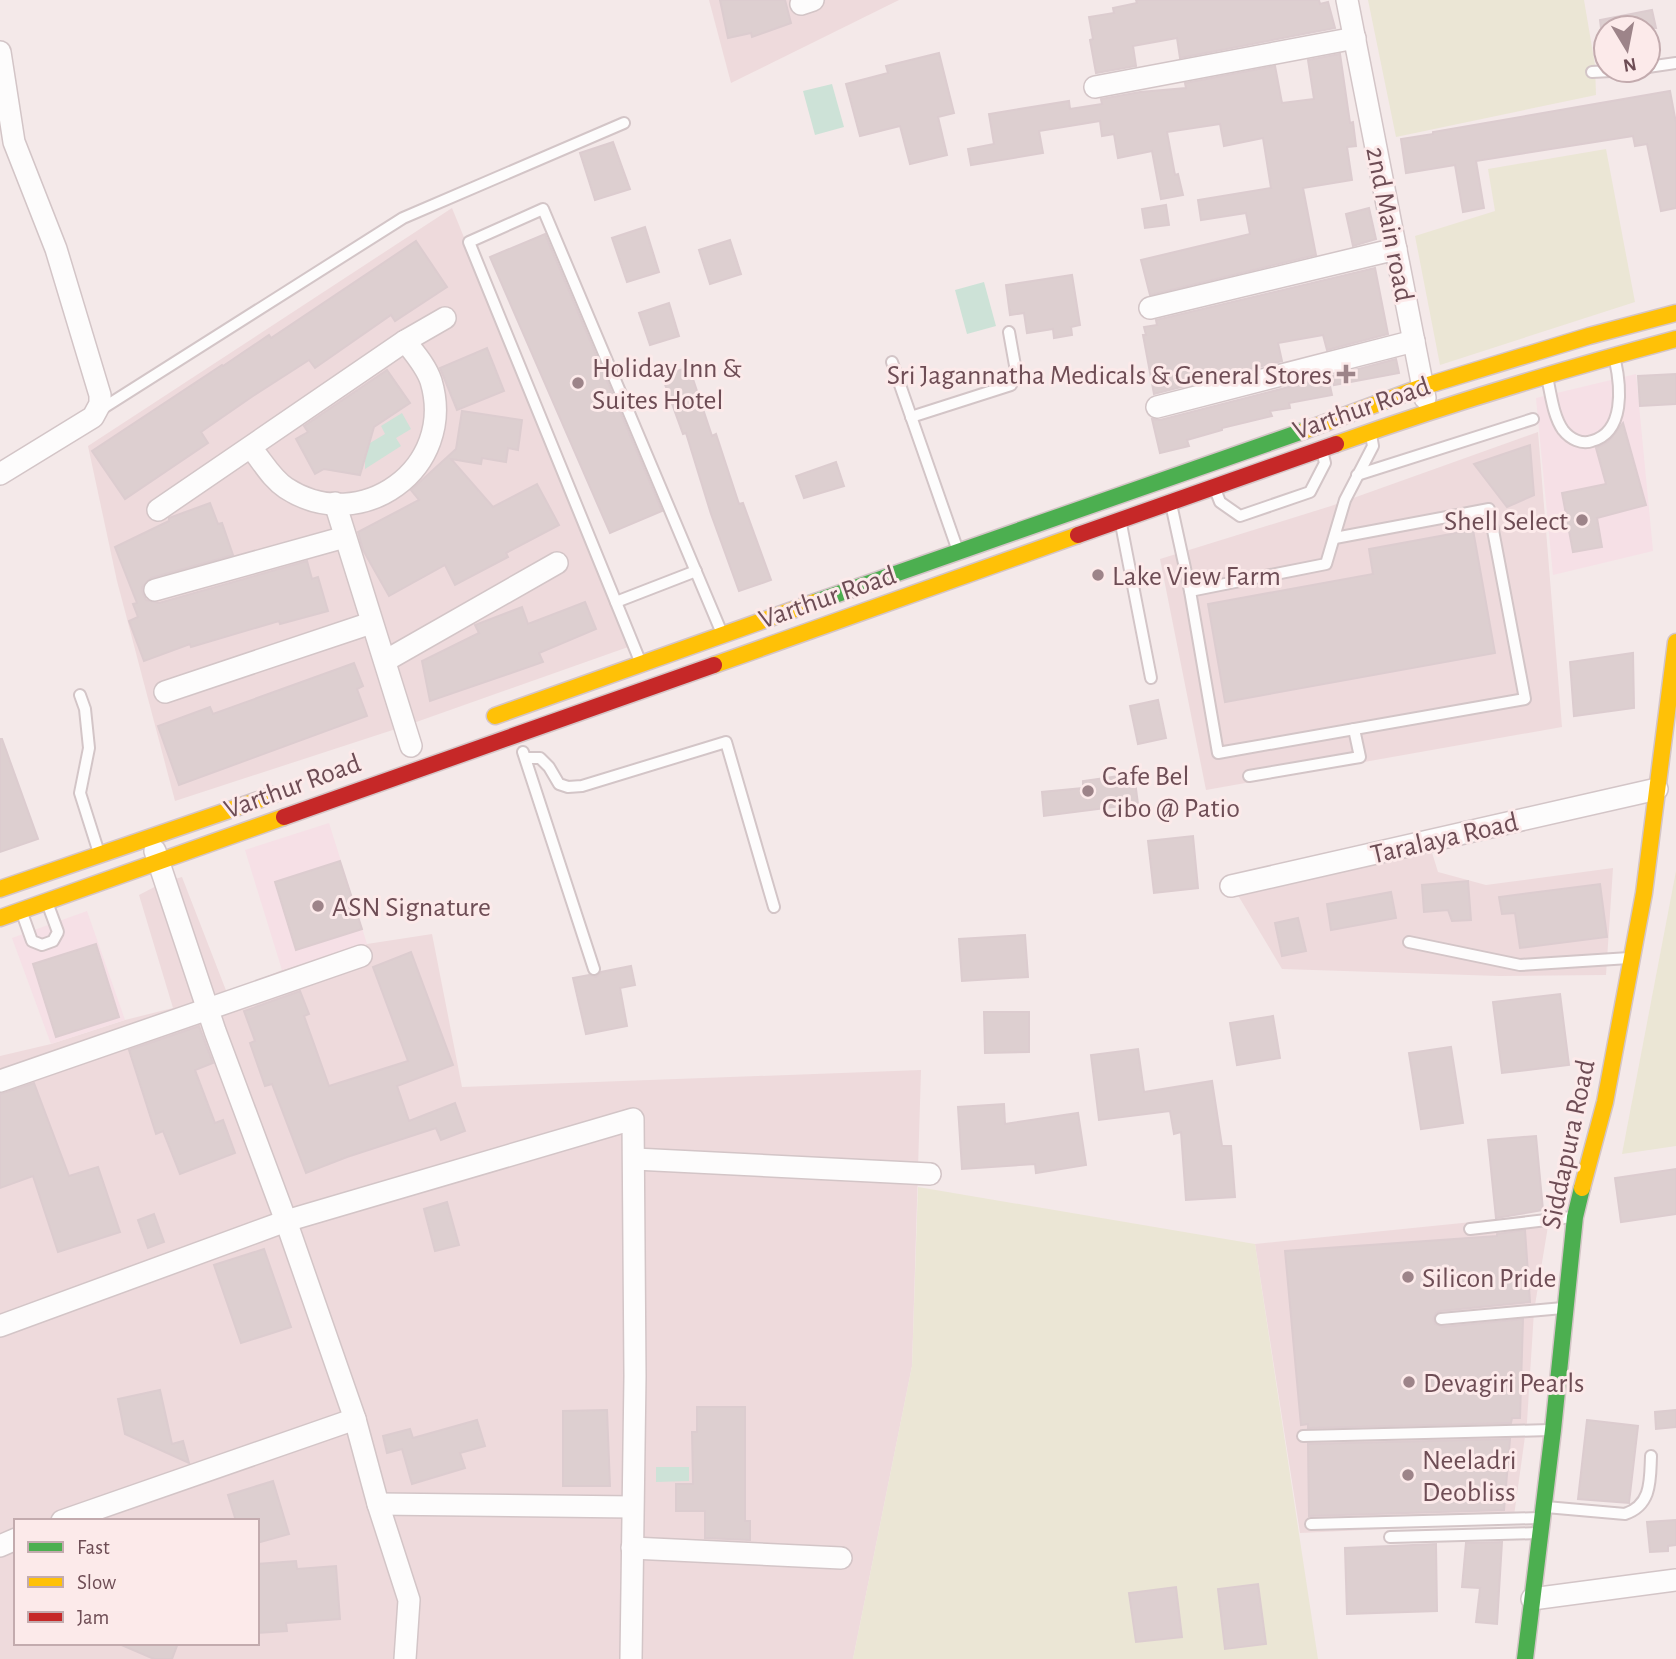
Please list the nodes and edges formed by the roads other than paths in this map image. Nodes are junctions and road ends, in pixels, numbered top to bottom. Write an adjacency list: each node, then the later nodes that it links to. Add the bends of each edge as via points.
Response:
1 (1348, 6): 2 (street)
2 (1355, 38): 4 (street); 6 (street, 2nd Main road)
3 (0, 52): 19 (street, via 13,142 56,249 100,395)
4 (1094, 88)
5 (624, 123): 19 (lane, via 403,218)
6 (1396, 249): 7 (street); 13 (street, 2nd Main road)
7 (1150, 308)
8 (1676, 313): 17 (main road, Varthur Road)
9 (444, 318): 12 (street)
10 (1009, 332): 21 (lane, via 1016,371 1011,386)
11 (1676, 339): 14 (main road, Varthur Road)
12 (405, 341): 24 (street); 30 (street, via 431,380 436,407 432,438 414,472 392,491 349,505)
13 (1414, 341): 17 (street, 2nd Main road); 18 (street)
14 (1614, 356): 16 (main road, Varthur Road); 16 (lane, via 1619,391 1616,417 1603,438 1587,443 1574,440 1563,430)
15 (892, 362): 21 (lane)
16 (1547, 374): 20 (main road, Varthur Road)
17 (1422, 387): 20 (street, 2nd Main road); 35 (main road, Varthur Road)
18 (1157, 407)
19 (98, 411): 26 (street)
20 (1428, 411): 23 (main road, Varthur Road)
21 (911, 417): 35 (lane)
22 (1533, 419): 27 (lane)
23 (1371, 432): 25 (main road, Varthur Road); 27 (lane, via 1373,446)
24 (251, 449): 30 (street, via 286,488 313,501); 31 (street)
25 (1322, 449): 28 (main road, Varthur Road); 28 (lane, via 1325,463 1310,492 1240,516 1220,502)
26 (0, 474)
27 (1357, 475): 34 (lane)
28 (1214, 487): 29 (main road, Varthur Road)
29 (1171, 502): 32 (main road, Varthur Road); 39 (lane)
30 (335, 503): 33 (street)
31 (158, 510)
32 (1120, 521): 46 (lane); 51 (main road, Varthur Road)
33 (345, 537): 38 (street); 41 (street)
34 (1335, 538): 39 (lane, via 1326,564); 50 (lane, via 1489,509 1525,699)
35 (958, 551): 42 (main road, Varthur Road)
36 (557, 563): 44 (street)
37 (696, 571): 40 (lane); 40 (lane, via 543,209 469,242); 42 (lane)
38 (155, 590)
39 (1190, 591): 50 (lane, via 1218,753)
40 (616, 602): 45 (lane)
41 (371, 623): 44 (street); 47 (street)
42 (723, 635): 45 (main road, Varthur Road)
43 (1676, 642): 56 (main road, Siddapura Road)
44 (385, 662): 52 (street)
45 (642, 664): 49 (main road, Varthur Road)
46 (1151, 678)
47 (165, 692)
48 (80, 695): 58 (lane, via 89,748 80,793)
49 (475, 723)
50 (1354, 729): 54 (lane, via 1360,757)
51 (517, 733): 53 (lane); 59 (main road, Varthur Road)
52 (411, 746)
53 (526, 758): 63 (lane, via 540,758 559,785 582,786 726,742); 69 (lane)
54 (1249, 776)
55 (294, 788): 57 (main road, Varthur Road)
56 (1657, 789): 61 (street, Taralaya Road); 68 (main road, Siddapura Road)
57 (151, 839): 58 (main road, Varthur Road); 59 (street)
58 (100, 856): 60 (main road, Varthur Road)
59 (158, 862): 62 (main road, Varthur Road); 70 (street)
60 (1, 886)
61 (1231, 886)
62 (47, 903): 64 (main road, Varthur Road); 64 (lane, via 58,932 53,941 42,945 32,942)
63 (774, 907)
64 (22, 911): 65 (main road, Varthur Road)
65 (0, 918)
66 (1409, 942): 68 (lane, via 1520,965)
67 (361, 956): 70 (street)
68 (1632, 958): 74 (main road, Siddapura Road, via 1605,1102)
69 (594, 969)
70 (207, 1008): 71 (street); 75 (street)
71 (0, 1081)
72 (635, 1159): 73 (street); 75 (street, via 633,1119); 85 (street)
73 (930, 1174)
74 (1575, 1217): 76 (lane); 77 (main road, Siddapura Road)
75 (286, 1221): 79 (street); 80 (street)
76 (1470, 1229)
77 (1566, 1308): 78 (lane); 81 (main road, Siddapura Road)
78 (1441, 1319)
79 (0, 1326)
80 (355, 1419): 84 (street); 86 (street)
81 (1553, 1430): 82 (lane); 87 (main road, Siddapura Road)
82 (1303, 1436)
83 (1651, 1455): 87 (lane, via 1649,1494 1633,1512)
84 (378, 1504): 85 (street); 94 (street, via 409,1600)
85 (632, 1507): 90 (street)
86 (68, 1519)
87 (1542, 1519): 88 (lane); 89 (lane); 93 (main road, Siddapura Road)
88 (1311, 1524)
89 (1390, 1537)
90 (632, 1548): 91 (street); 95 (street)
91 (841, 1558)
92 (1676, 1580): 93 (street)
93 (1532, 1599): 96 (main road, Siddapura Road)
94 (405, 1659)
95 (631, 1659)
96 (1525, 1659)

